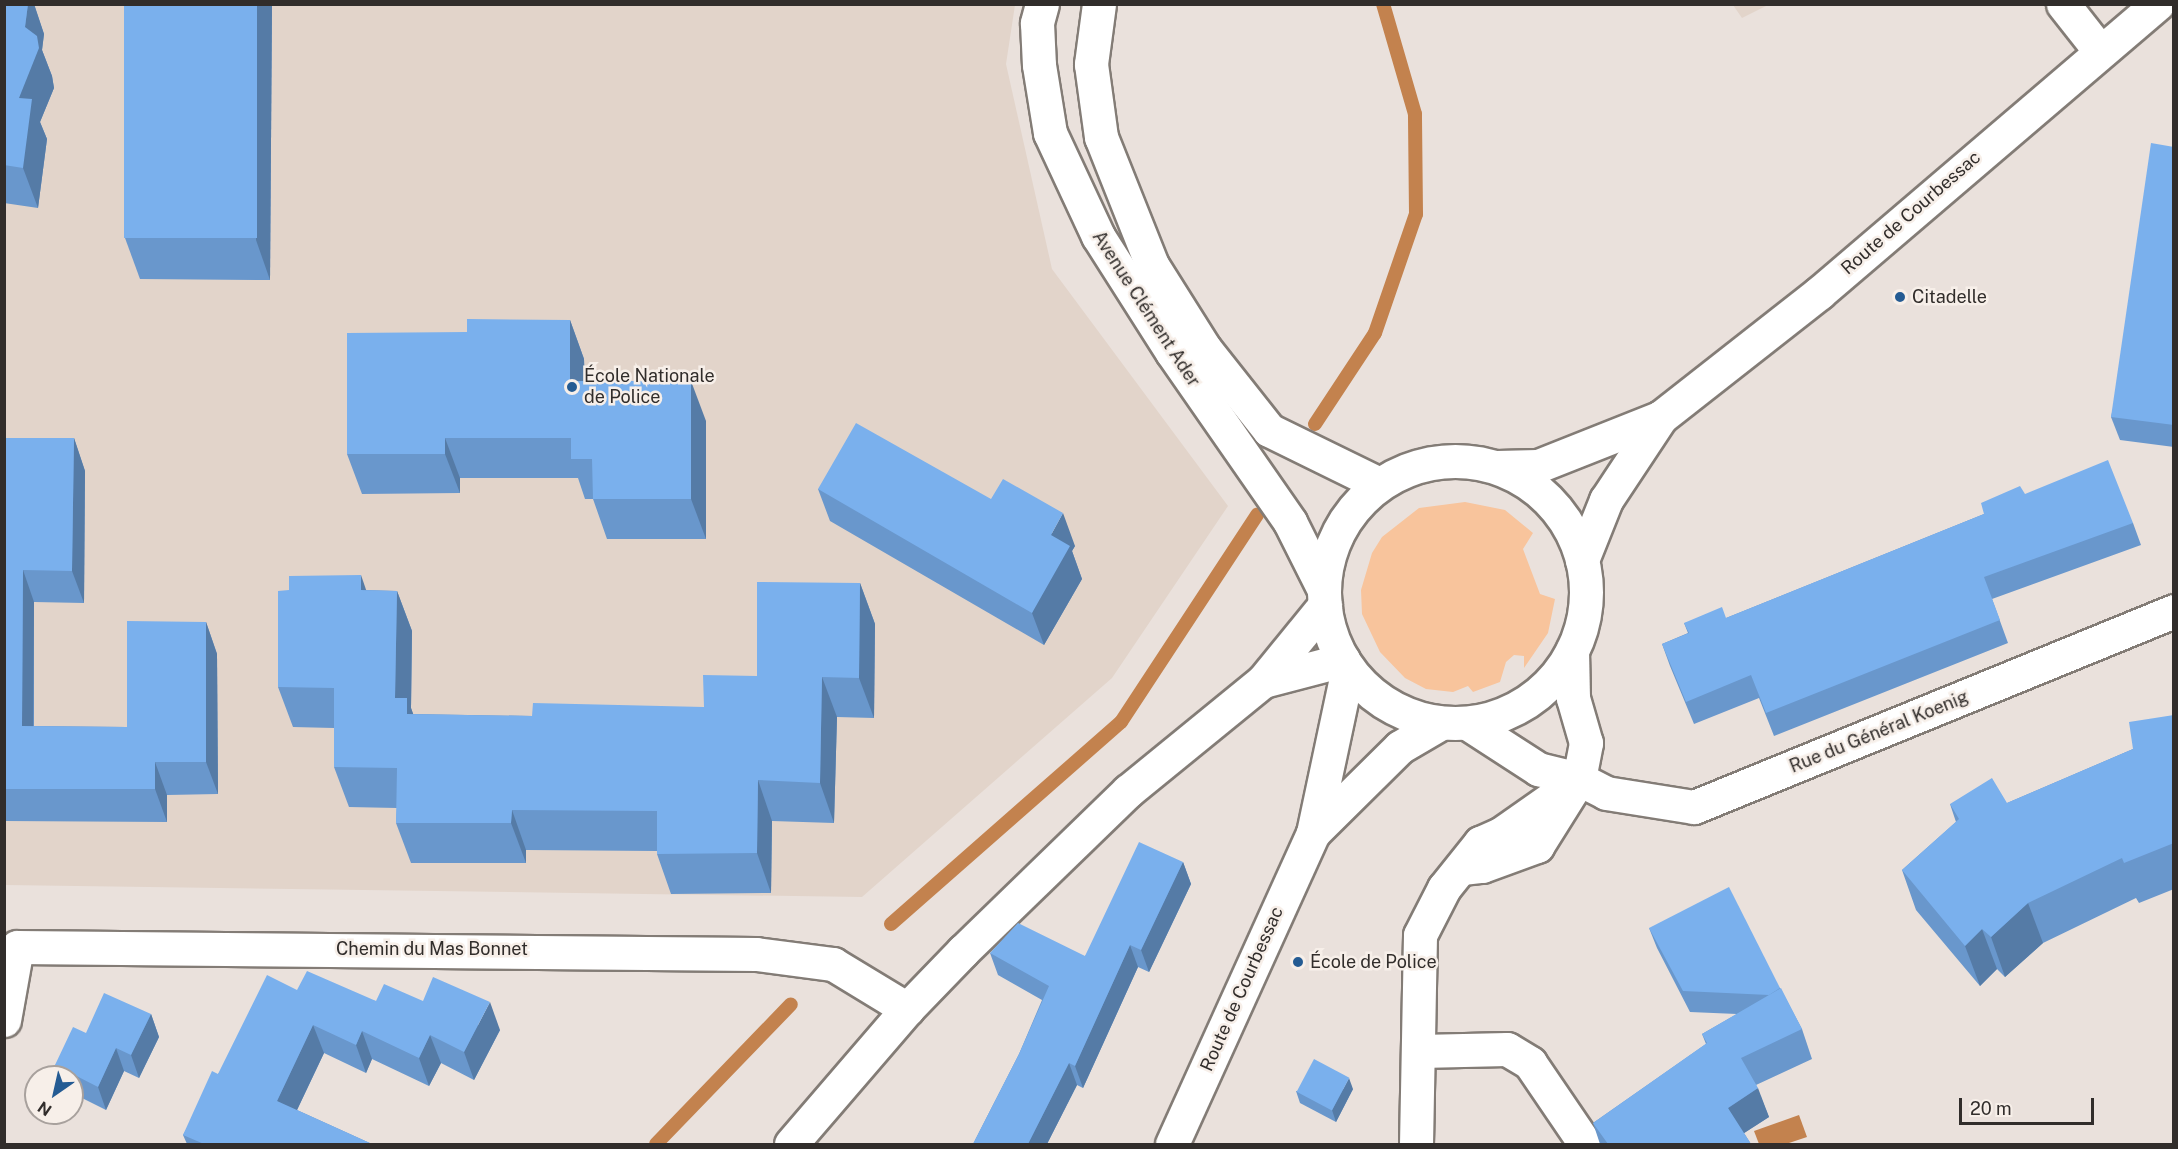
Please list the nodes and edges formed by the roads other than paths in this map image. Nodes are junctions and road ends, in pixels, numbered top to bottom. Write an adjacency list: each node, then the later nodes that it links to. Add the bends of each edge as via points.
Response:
1 (1042, 4): 10 (street, Avenue Clément Ader, via 1037,23 1039,65 1050,133 1098,236 1172,352 1290,522)
2 (1098, 4): 8 (street, Avenue Clément Ader, via 1091,64 1101,137 1152,265 1205,349 1269,430)
3 (2063, 4): 5 (street)
4 (2157, 4): 5 (street, Route de Courbessac)
5 (2100, 51): 6 (street, Route de Courbessac, via 1819,293)
6 (1661, 417): 7 (street, Route de Courbessac, via 1538,466); 9 (street, Route de Courbessac, via 1606,500)
7 (1497, 467): 8 (street, via 1456,460 1416,466); 9 (street, via 1535,488 1565,520)
8 (1379, 484): 10 (street, via 1350,512 1335,539)
9 (1582, 560): 12 (street, via 1586,591 1583,622)
10 (1324, 597): 13 (street, Avenue Clément Ader); 14 (street)
11 (2174, 611): 16 (street, Rue du Général Koenig, via 1694,807 1606,793)
12 (1572, 651): 15 (street, via 1546,687 1510,712); 16 (street, via 1573,698 1586,744)
13 (1346, 665): 14 (street); 15 (street, via 1374,696 1405,714); 17 (street, Route de Courbessac)
14 (1263, 681): 19 (street, via 1128,791)
15 (1454, 723): 16 (street, Rue du Général Koenig, via 1538,770); 17 (street, Route de Courbessac, via 1400,747)
16 (1579, 779): 21 (street, via 1537,846 1482,866 1462,868 1444,888 1420,935)
17 (1313, 833): 23 (street, Route de Courbessac)
18 (11, 946): 19 (street, Chemin du Mas Bonnet, via 756,954 833,964); 20 (street, Chemin du Mas Bonnet)
19 (907, 1009): 22 (street)
20 (4, 1020)
21 (1420, 1051): 24 (street); 25 (street, via 1508,1049 1530,1063)
22 (791, 1144)
23 (1172, 1144)
24 (1416, 1144)
25 (1585, 1144)

